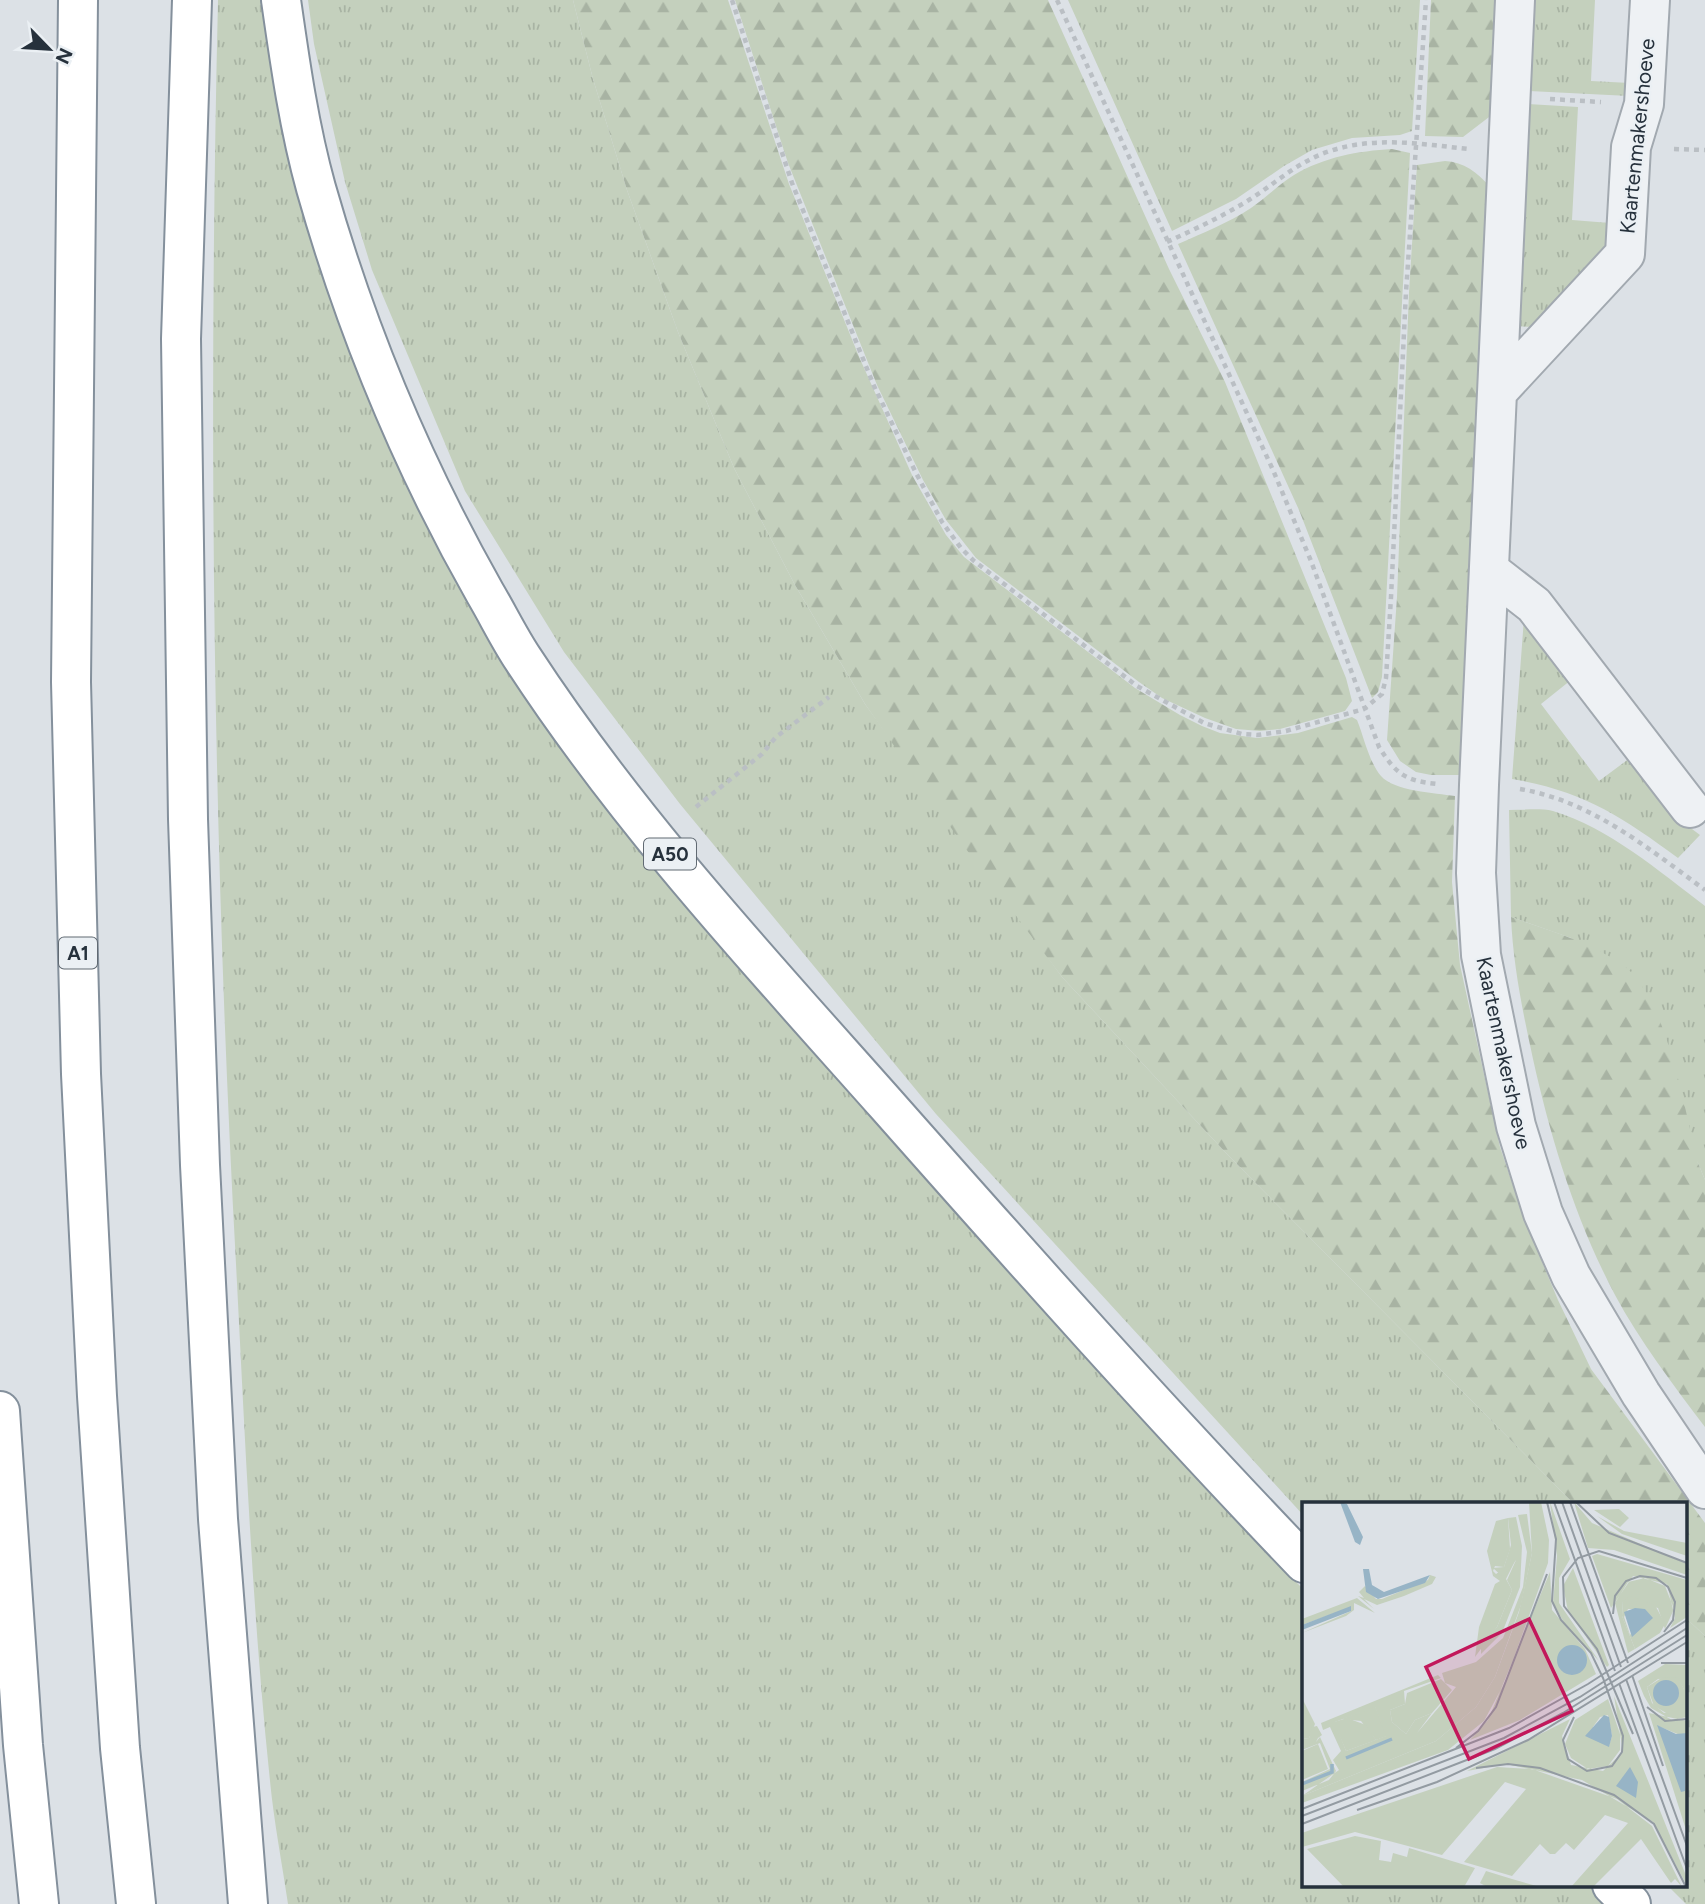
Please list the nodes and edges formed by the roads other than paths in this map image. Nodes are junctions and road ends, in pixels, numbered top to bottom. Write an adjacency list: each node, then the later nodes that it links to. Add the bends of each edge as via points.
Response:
1 (78, 0): 14 (highway, A1, via 71,682 81,1073 103,1491)
2 (192, 0): 15 (highway, via 181,339 188,819 218,1519)
3 (281, 0): 11 (highway, A50, via 316,186 359,320 405,435 452,534 522,658 600,768 716,913 1070,1314)
4 (1516, 0): 6 (street, Kaartenmakershoeve)
5 (1650, 0): 6 (street, Kaartenmakershoeve, via 1644,104 1631,146 1625,254)
6 (1497, 391): 7 (street, Kaartenmakershoeve)
7 (1489, 570): 8 (street, via 1534,605); 10 (street, Kaartenmakershoeve, via 1476,873 1482,954 1516,1126 1543,1213 1578,1288)
8 (1690, 808)
9 (0, 1411): 13 (highway)
10 (1705, 1489)
11 (1302, 1561)
12 (1613, 1886): 16 (highway)
13 (39, 1904)
14 (136, 1904)
15 (248, 1904)
16 (1631, 1904)

